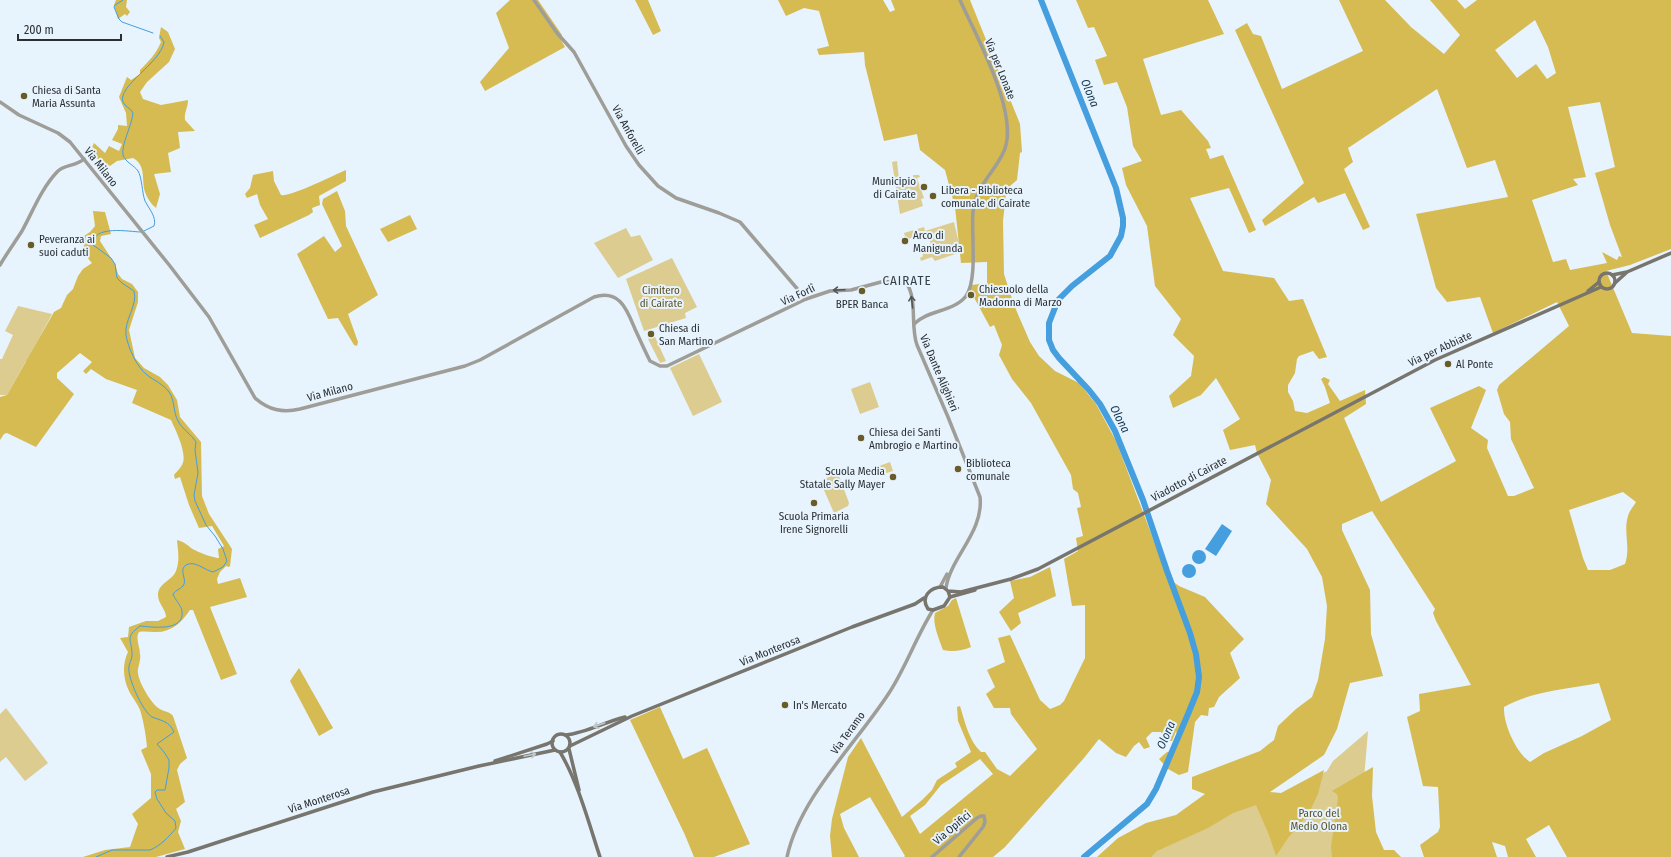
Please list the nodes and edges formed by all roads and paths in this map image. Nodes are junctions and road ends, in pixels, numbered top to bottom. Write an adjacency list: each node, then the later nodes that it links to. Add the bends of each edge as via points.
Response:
1 (534, 0): 14 (street, Via Anforelli, via 580,60 639,166 658,186 676,198 740,222)
2 (960, 0): 16 (street, Via per Lonate, via 998,86 1008,128 1005,148 982,184 975,202 973,265 968,292 958,303)
3 (0, 102): 4 (street, Via Milano, via 19,115 58,133 70,142)
4 (84, 159): 6 (street, via 75,166 57,171); 18 (street, Via Milano, via 209,317 252,393 261,403 277,410 285,412 300,409 465,366 600,295 614,297 625,306 650,361)
5 (1671, 253): 7 (main road)
6 (0, 265)
7 (1627, 272): 8 (main road); 10 (main road)
8 (1612, 275): 9 (main road, via 1603,275); 10 (main road)
9 (1599, 282): 11 (main road); 13 (main road, Via per Abbiate)
10 (1614, 283): 11 (main road, via 1609,289)
11 (1601, 287): 13 (main road, Via per Abbiate)
12 (910, 290): 14 (street, Via Forlì, one-way to 14, via 906,282 899,280 851,290 824,292); 15 (street, Via Dante Alighieri, one-way to 12)
13 (1582, 295): 19 (main road, Via per Abbiate, via 1434,360)
14 (806, 299): 18 (street, Via Forlì)
15 (913, 315): 16 (street); 17 (street, Via Dante Alighieri)
16 (921, 319): 17 (street)
17 (914, 324): 20 (street, Via Dante Alighieri, via 916,345 980,497 980,509 973,529)
18 (667, 366)
19 (1309, 426): 22 (main road, Viadotto di Cairate, via 1029,573)
20 (952, 570): 21 (street, Via Dante Alighieri); 23 (street, Via Dante Alighieri, via 947,578)
21 (940, 587): 23 (main road); 24 (main road, via 932,590)
22 (978, 588): 23 (main road, via 955,592); 25 (main road)
23 (947, 589): 25 (main road)
24 (924, 598): 26 (main road, Via Monterosa); 27 (main road)
25 (950, 598): 29 (main road, via 944,606)
26 (915, 604): 27 (main road, Via Monterosa); 31 (main road, Via Monterosa, via 859,624)
27 (925, 604): 28 (main road)
28 (928, 609): 29 (main road); 30 (street, Via Teramo)
29 (933, 610): 30 (street, Via Teramo)
30 (927, 621): 41 (street, Via Teramo, via 889,693 802,816)
31 (632, 716): 32 (main road, Via Monterosa, one-way to 32); 34 (main road, Via Monterosa)
32 (566, 735): 33 (main road, via 558,735); 34 (main road, via 570,741)
33 (553, 741): 35 (main road); 37 (main road, Via Monterosa)
34 (569, 747): 36 (main road); 38 (main road)
35 (556, 750): 36 (main road); 37 (main road, Via Monterosa, one-way to 35)
36 (560, 752): 38 (main road)
37 (479, 766): 39 (main road, Via Monterosa, via 373,792)
38 (582, 804): 40 (main road)
39 (167, 857)
40 (600, 857)
41 (787, 857)
42 (932, 857): 43 (street, Via Opifici, via 977,818 984,816 985,822 982,827)
43 (959, 857)

